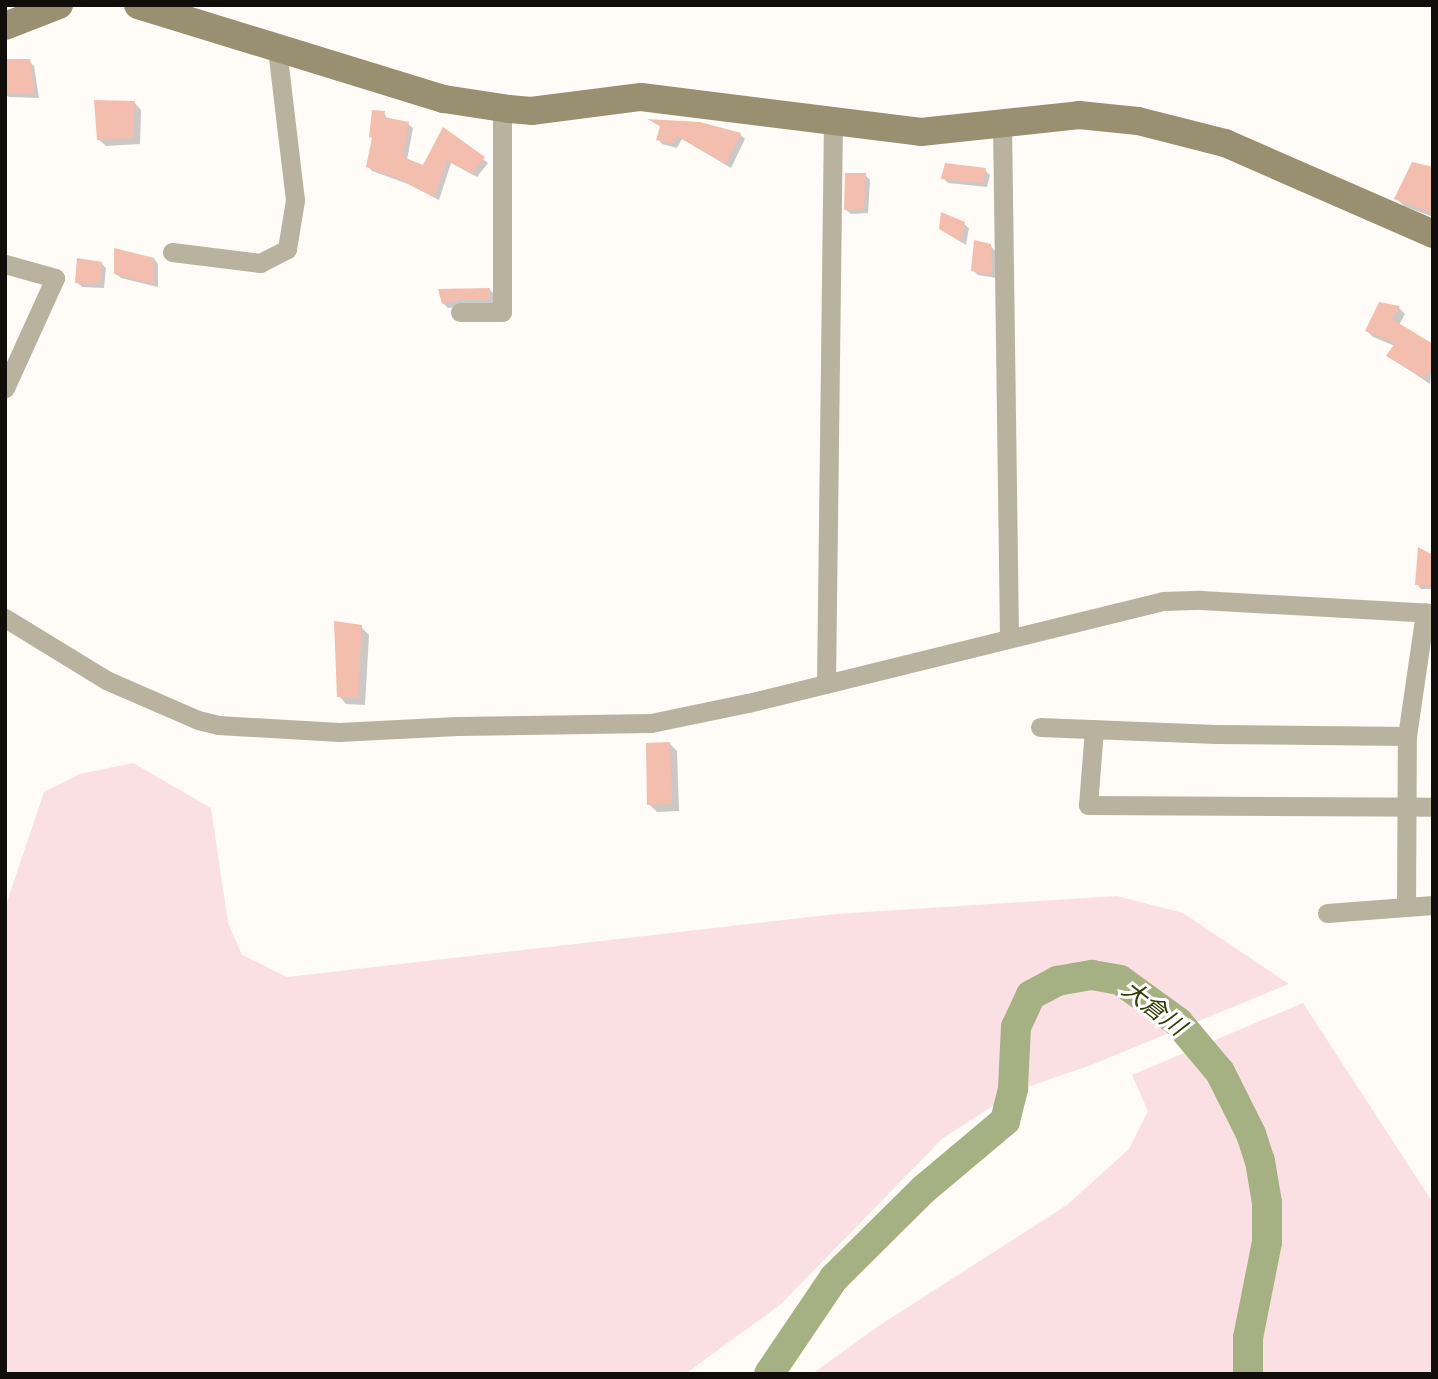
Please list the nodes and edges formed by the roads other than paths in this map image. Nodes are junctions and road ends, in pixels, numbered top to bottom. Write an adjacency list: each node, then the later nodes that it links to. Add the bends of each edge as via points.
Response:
1 (59, 5): 3 (street)
2 (138, 5): 4 (street)
3 (5, 26)
4 (277, 48): 5 (street, via 444,99); 9 (street, via 295,200 287,249 260,263)
5 (502, 108): 7 (street, via 531,111 642,97); 11 (street, via 502,312)
6 (1002, 122): 7 (street, via 921,132); 8 (street, via 1079,115 1138,121 1225,143); 15 (street)
7 (833, 123): 16 (street)
8 (1433, 234)
9 (173, 252)
10 (5, 264): 12 (street, via 55,278)
11 (460, 312)
12 (5, 388)
13 (1429, 612): 15 (street, via 1163,601); 19 (street)
14 (5, 618): 16 (street, via 106,680 171,711 218,725 339,732 651,723)
15 (1009, 638): 16 (street)
16 (825, 684)
17 (1040, 727): 18 (street)
18 (1094, 729): 19 (street); 20 (street, via 1088,805)
19 (1407, 736): 20 (street)
20 (1407, 806): 21 (street); 23 (street)
21 (1433, 807)
22 (1433, 905): 23 (street)
23 (1406, 907): 24 (street)
24 (1327, 913)

